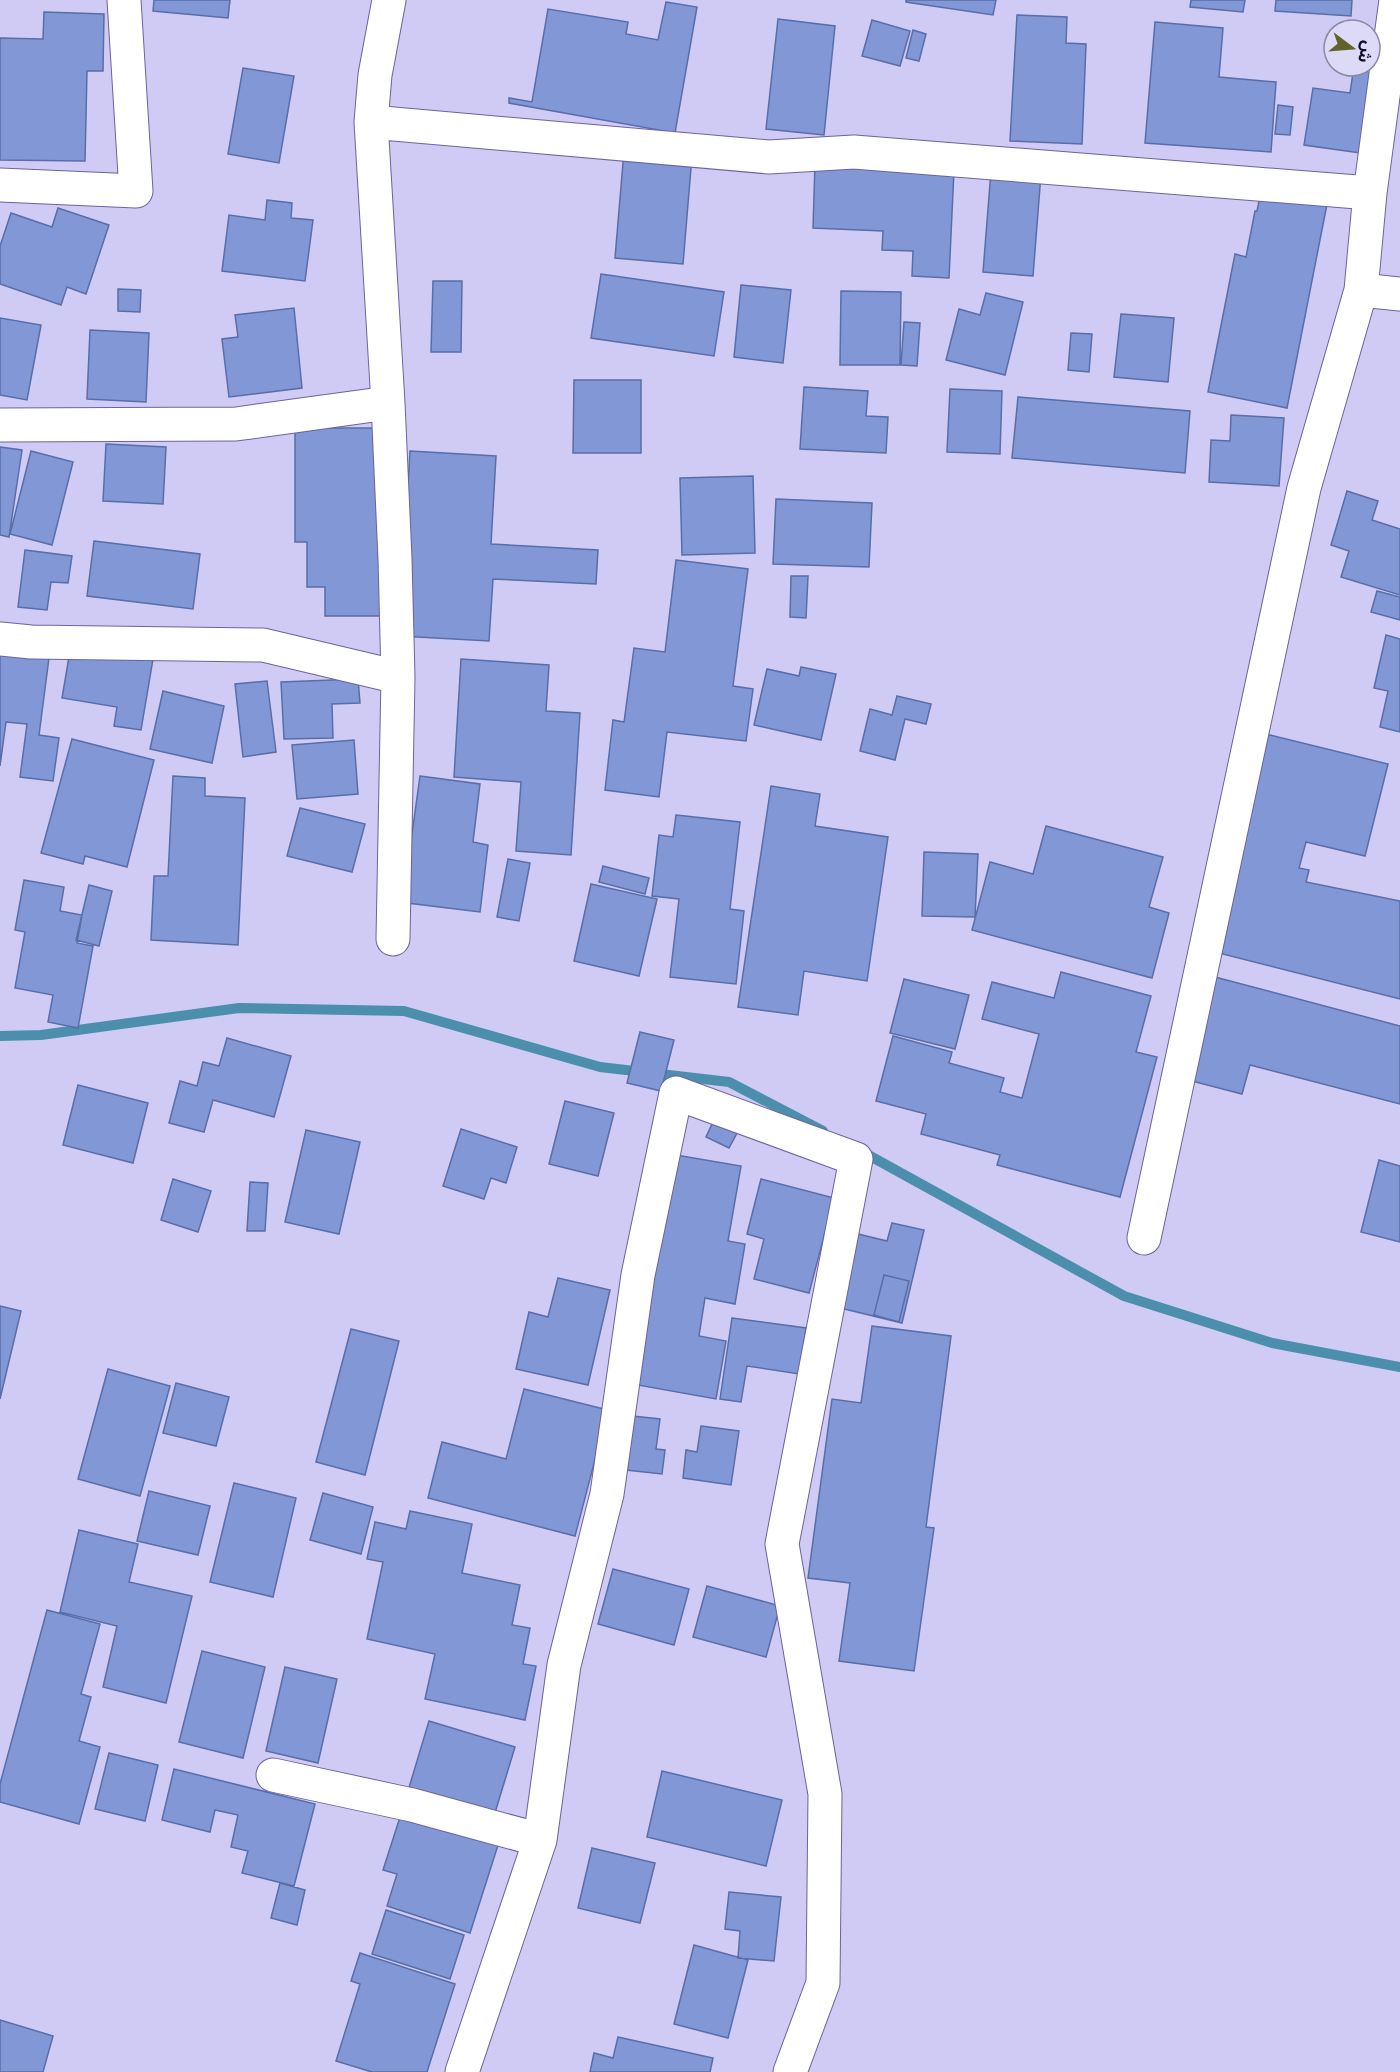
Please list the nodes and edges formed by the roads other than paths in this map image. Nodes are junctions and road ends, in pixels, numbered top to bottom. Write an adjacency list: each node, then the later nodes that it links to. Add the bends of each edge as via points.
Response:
1 (115, 0): 5 (street, via 136,191)
2 (388, 0): 4 (street)
3 (1396, 0): 6 (street)
4 (371, 122): 6 (street, via 769,157 854,152); 9 (street)
5 (0, 185)
6 (1370, 193): 7 (street)
7 (1361, 290): 8 (street); 14 (street, via 1304,488)
8 (1400, 294)
9 (388, 403): 10 (street, via 236,424); 12 (street)
10 (0, 424)
11 (0, 639): 12 (street, via 263,645)
12 (398, 677): 13 (street)
13 (393, 939)
14 (1144, 1238)
15 (273, 1775): 16 (street, via 412,1805)
16 (540, 1840): 17 (street); 18 (street, via 564,1665 607,1494 638,1275 676,1093 856,1159 782,1544 825,1794 823,1983)
17 (462, 2072)
18 (790, 2072)

